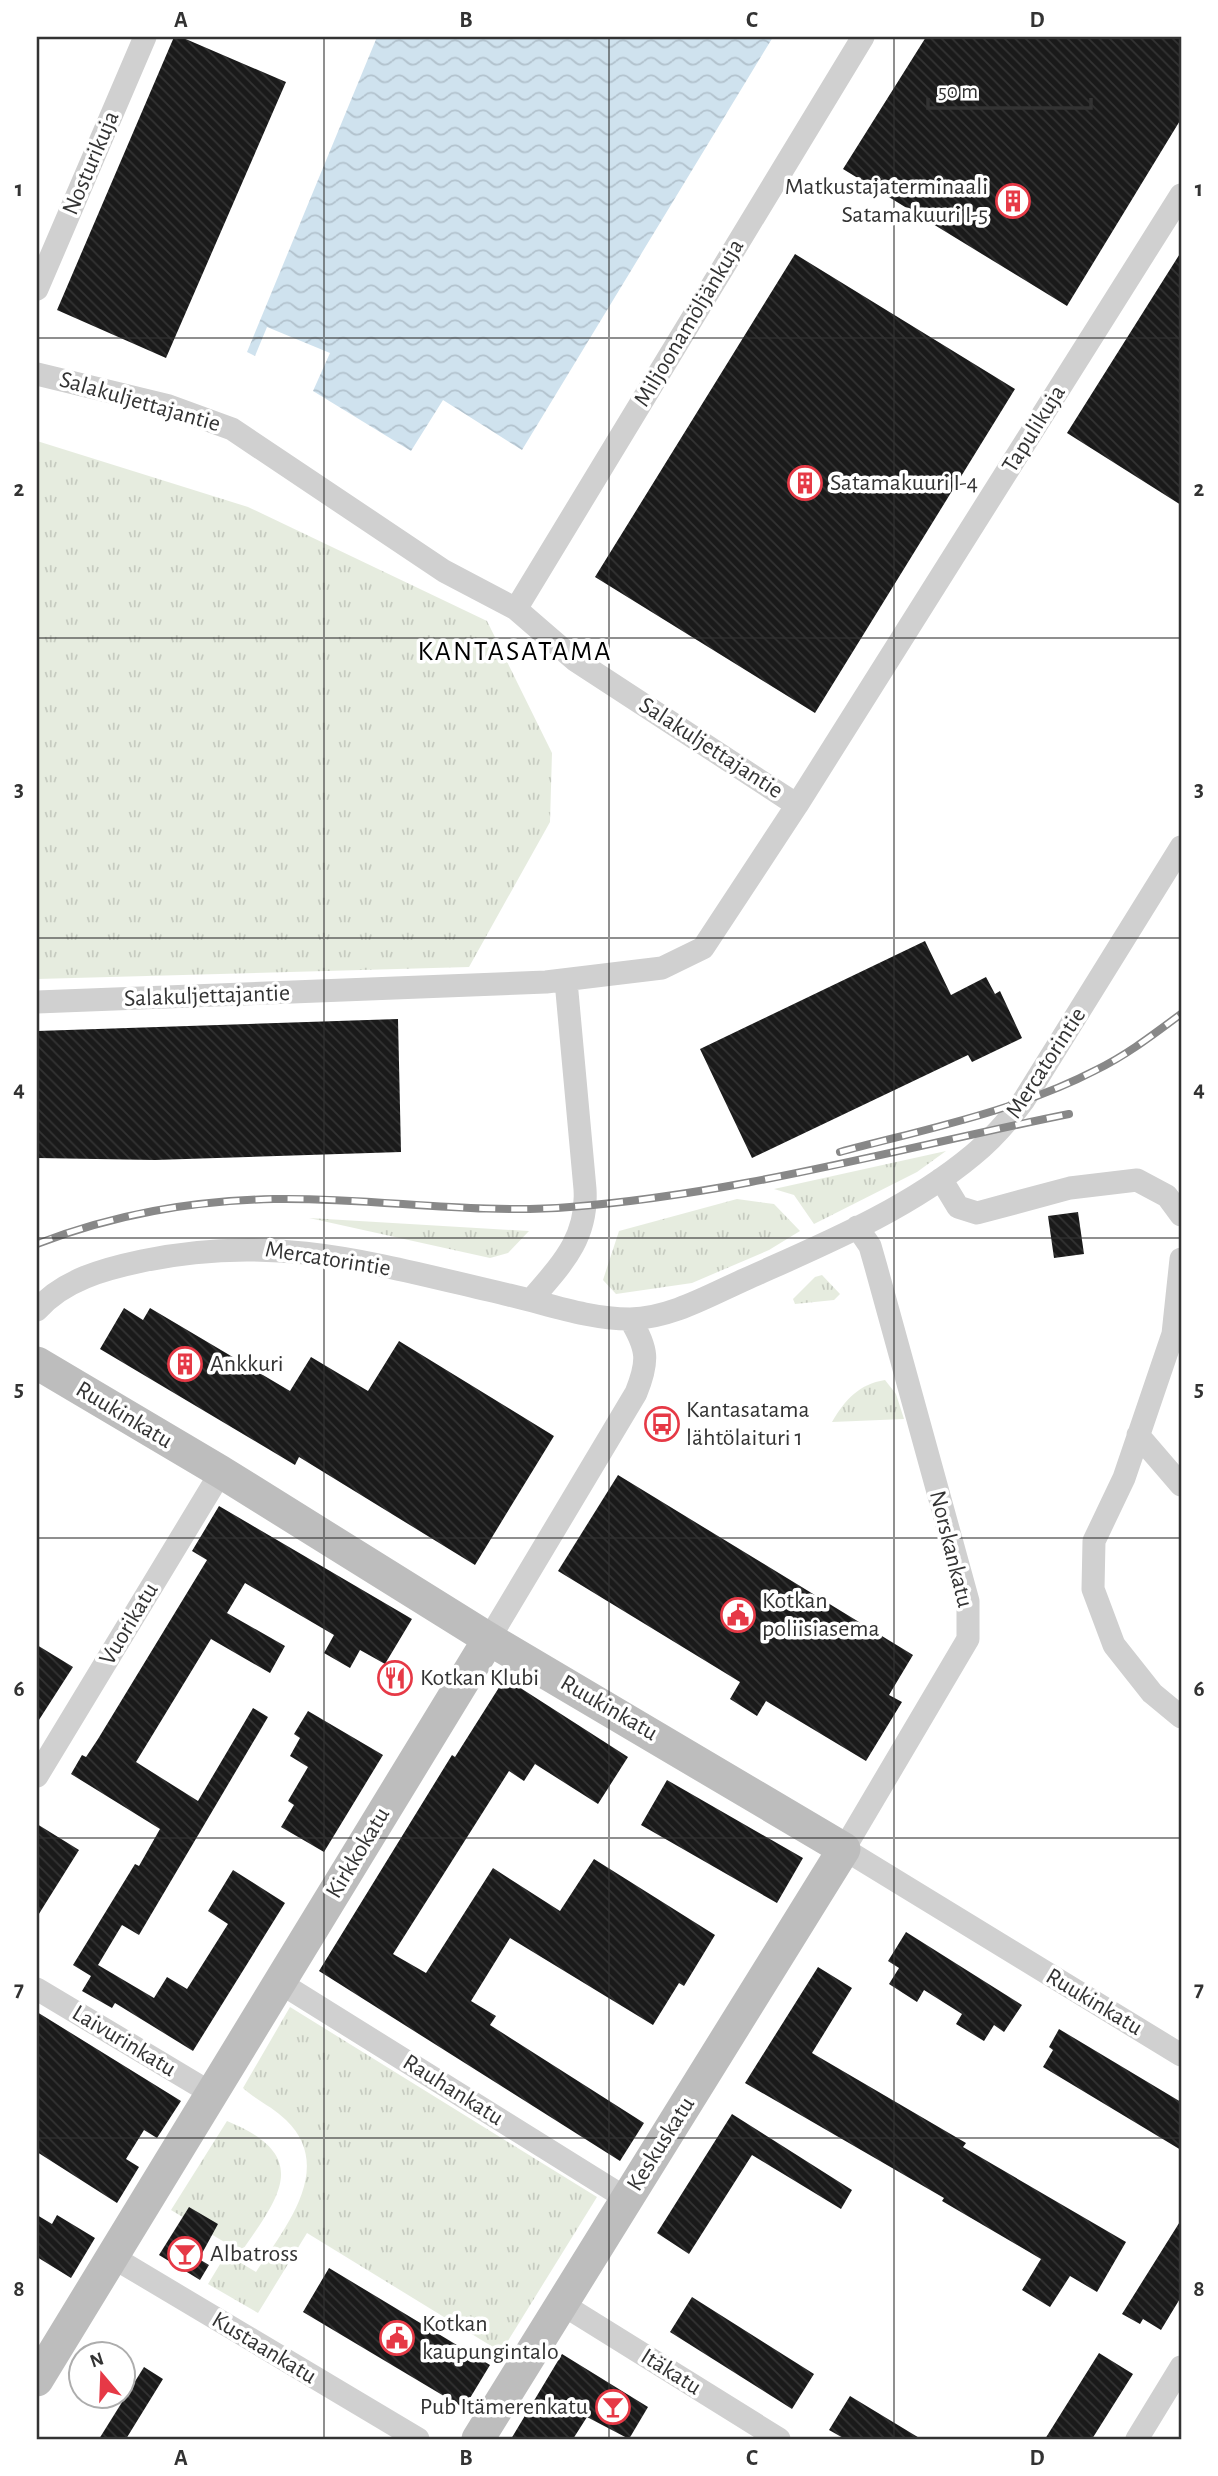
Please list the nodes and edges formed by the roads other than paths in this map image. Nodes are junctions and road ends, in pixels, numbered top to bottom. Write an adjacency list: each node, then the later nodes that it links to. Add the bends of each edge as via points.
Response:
1 (145, 37): 4 (street, Nosturikuja)
2 (863, 37): 6 (street, Miljoonamöljänkuja)
3 (1181, 195): 7 (street, Tapulikuja)
4 (37, 289)
5 (37, 374): 6 (street, Salakuljettajantie, via 169,406 232,429 444,571)
6 (516, 609): 7 (street, Salakuljettajantie, via 575,660)
7 (797, 805): 9 (street, Salakuljettajantie, via 703,948 662,968)
8 (1181, 847): 11 (street, Mercatorintie, via 1024,1100 1003,1128)
9 (566, 981): 10 (street, Salakuljettajantie); 15 (street, via 585,1189 584,1223 576,1242)
10 (37, 1002)
11 (941, 1178): 12 (street, via 958,1207 977,1213 1070,1188 1137,1180 1167,1196); 13 (street, Mercatorintie)
12 (1181, 1215)
13 (857, 1227): 17 (street, Mercatorintie, via 690,1304); 25 (street, Norskankatu, via 870,1246 965,1588 968,1639)
14 (1181, 1259): 19 (street, via 1172,1334)
15 (531, 1300): 16 (street, Mercatorintie, via 364,1262 252,1247 190,1251 123,1265 65,1287); 17 (street, Mercatorintie, via 587,1315)
16 (37, 1310)
17 (630, 1319): 22 (street, Kirkkokatu, via 646,1358 635,1393)
18 (37, 1363): 20 (main road, Ruukinkatu)
19 (1138, 1435): 21 (street); 23 (street, via 1124,1478 1094,1541 1093,1589 1114,1645 1152,1693)
20 (221, 1472): 22 (main road, Ruukinkatu); 24 (street, Vuorikatu)
21 (1181, 1485)
22 (489, 1639): 25 (main road, Ruukinkatu); 26 (main road, Kirkkokatu)
23 (1181, 1717)
24 (37, 1776)
25 (844, 1849): 28 (street, Ruukinkatu); 30 (main road, Keskuskatu)
26 (279, 1982): 29 (main road, Kirkkokatu); 30 (street, Rauhankatu)
27 (37, 1989): 29 (street, Laivurinkatu)
28 (1181, 2055)
29 (211, 2092): 31 (main road, Kirkkokatu)
30 (627, 2199): 32 (main road, Keskuskatu)
31 (111, 2256): 34 (main road, Kirkkokatu); 35 (street, Kustaankatu)
32 (562, 2304): 36 (main road, Keskuskatu); 37 (street, Itäkatu)
33 (1181, 2367): 38 (street)
34 (37, 2380)
35 (418, 2439)
36 (478, 2439)
37 (779, 2439)
38 (1137, 2439)

